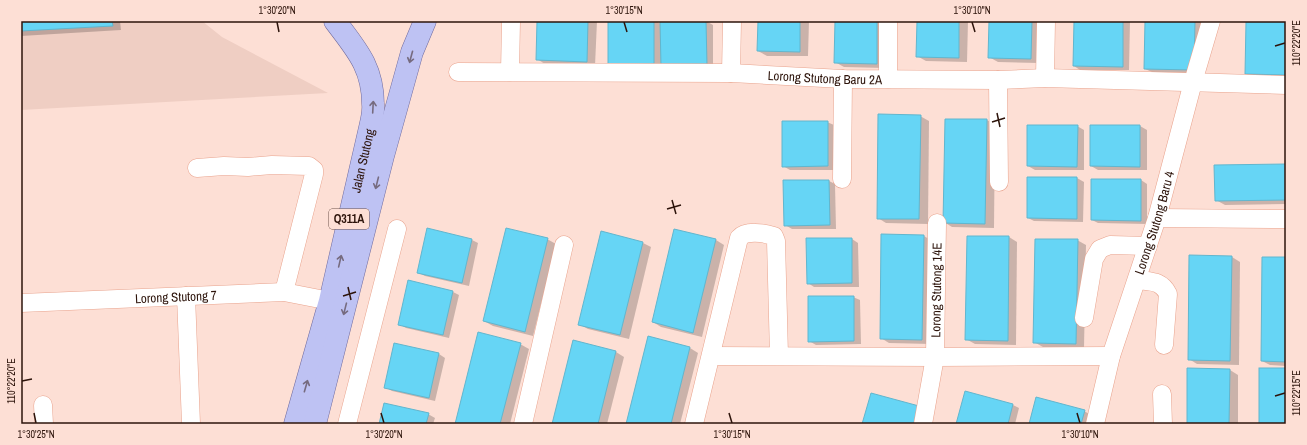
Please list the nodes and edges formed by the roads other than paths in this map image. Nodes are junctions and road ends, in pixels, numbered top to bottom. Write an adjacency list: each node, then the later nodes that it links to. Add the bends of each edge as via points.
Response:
1 (336, 21): 29 (main road, Jalan Stutong / Q311A, one-way to 1, via 374,105 370,75 361,55)
2 (425, 21): 42 (main road, Jalan Stutong, one-way to 42, via 412,52 383,156)
3 (511, 21): 9 (street)
4 (732, 21): 10 (street)
5 (888, 21): 13 (street)
6 (1046, 21): 11 (street)
7 (1211, 21): 15 (street, Lorong Stutong Baru 4)
8 (458, 72): 9 (street, Lorong Stutong Baru 2A)
9 (510, 72): 10 (street, Lorong Stutong Baru 2A)
10 (731, 73): 12 (street, Lorong Stutong Baru 2A)
11 (1045, 78): 14 (street, Lorong Stutong Baru 2A); 15 (street, Lorong Stutong Baru 2A)
12 (843, 79): 13 (street, Lorong Stutong Baru 2A); 18 (street)
13 (888, 79): 14 (street, Lorong Stutong Baru 2A)
14 (998, 80): 19 (street)
15 (1193, 82): 16 (street, Lorong Stutong Baru 2A); 20 (street, Lorong Stutong Baru 4)
16 (1286, 85)
17 (197, 168): 27 (street, via 272,165 309,166 314,170)
18 (842, 179)
19 (999, 182)
20 (1157, 218): 21 (street); 25 (street, Lorong Stutong Baru 4)
21 (1286, 219)
22 (938, 223): 36 (street, Lorong Stutong 14E)
23 (397, 229): 43 (street)
24 (564, 245): 44 (street)
25 (1148, 246): 26 (street, Lorong Stutong Baru 4); 31 (street, via 1110,245 1100,249 1094,258)
26 (1137, 280): 32 (street, via 1158,283 1164,286 1168,294); 35 (street, Lorong Stutong Baru 4)
27 (284, 292): 28 (street, Lorong Stutong 7); 29 (street, Lorong Stutong 7)
28 (186, 296): 30 (street, Lorong Stutong 7); 40 (street)
29 (330, 301): 41 (main road, Jalan Stutong / Q311A, one-way to 29)
30 (21, 303)
31 (1084, 318)
32 (1164, 345)
33 (779, 355): 34 (street); 34 (street, via 776,241 774,236 768,234 746,233 739,238); 36 (street)
34 (711, 356): 45 (street)
35 (1111, 356): 36 (street); 47 (street, Lorong Stutong Baru 4)
36 (935, 357): 46 (street, Lorong Stutong 14E)
37 (1162, 394): 48 (street)
38 (42, 405): 39 (street)
39 (44, 424)
40 (191, 424)
41 (296, 424)
42 (315, 424)
43 (347, 424)
44 (524, 424)
45 (694, 424)
46 (923, 424)
47 (1095, 424)
48 (1163, 424)

